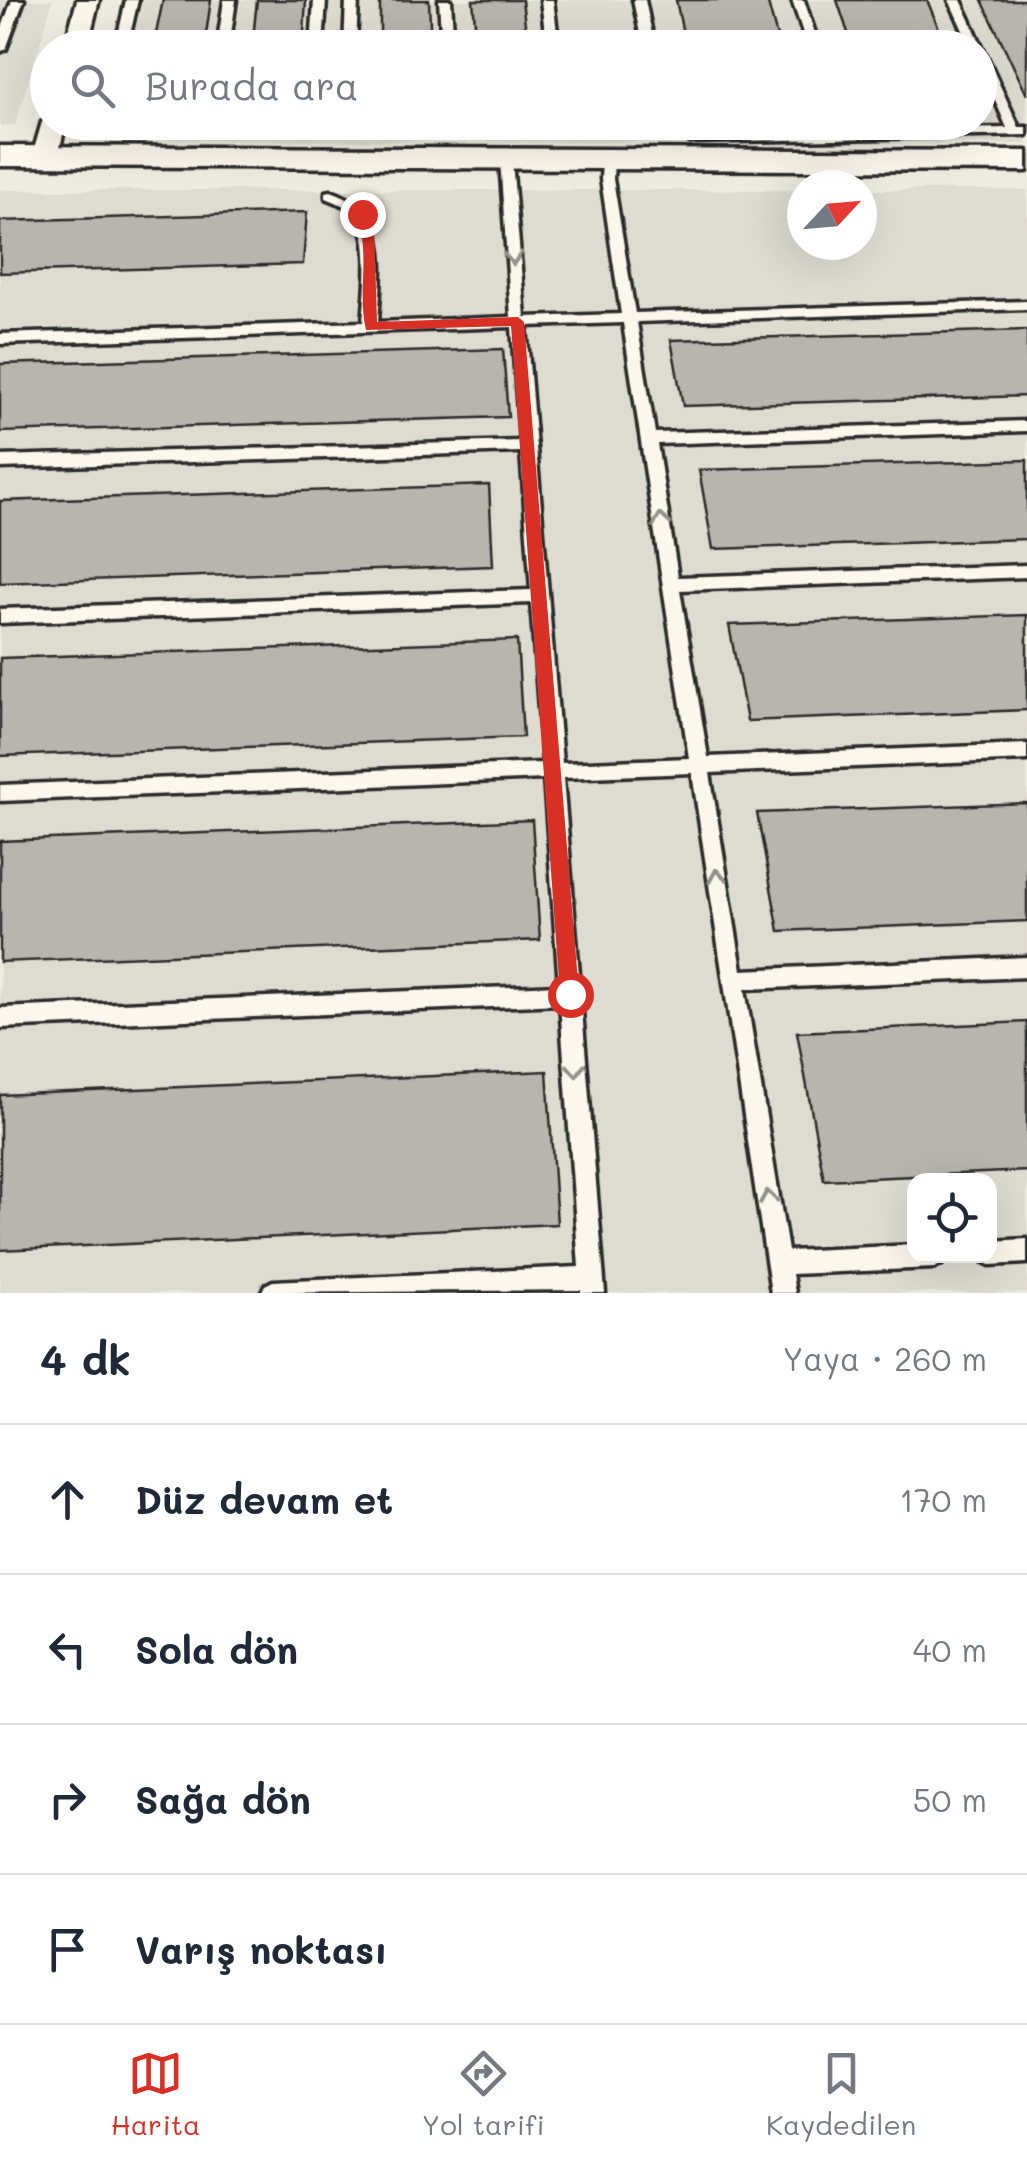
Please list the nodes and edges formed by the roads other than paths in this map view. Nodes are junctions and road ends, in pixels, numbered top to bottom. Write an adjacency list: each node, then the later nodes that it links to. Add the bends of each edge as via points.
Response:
1 (18, 0): 22 (lane)
2 (88, 0): 12 (street)
3 (132, 0): 13 (lane)
4 (230, 0): 14 (lane)
5 (320, 0): 15 (lane)
6 (352, 0): 16 (lane)
7 (445, 0): 17 (lane)
8 (547, 0): 18 (lane)
9 (639, 0): 19 (lane)
10 (798, 0): 20 (lane)
11 (955, 0): 21 (lane)
12 (80, 30)
13 (125, 30)
14 (226, 30)
15 (318, 30)
16 (351, 30)
17 (447, 30)
18 (551, 30)
19 (645, 30)
20 (808, 30)
21 (969, 30)
22 (0, 48)
23 (997, 88): 27 (lane)
24 (997, 139): 27 (lane)
25 (47, 140): 28 (street)
26 (65, 140): 30 (street)
27 (1023, 141): 29 (street)
28 (0, 156)
29 (607, 169): 30 (street); 32 (street); 35 (lane)
30 (506, 170): 31 (street); 36 (lane, one-way to 36)
31 (0, 180)
32 (1027, 182)
33 (330, 194): 37 (lane, via 362,214 368,228)
34 (1027, 305): 35 (lane)
35 (629, 318): 36 (lane); 40 (lane)
36 (518, 322): 37 (lane); 41 (lane)
37 (370, 327): 38 (lane)
38 (0, 339)
39 (1027, 426): 40 (lane)
40 (648, 439): 44 (lane, one-way to 40)
41 (527, 446): 42 (lane); 45 (lane)
42 (0, 462)
43 (1027, 571): 44 (lane)
44 (671, 584): 48 (lane)
45 (538, 596): 46 (lane); 49 (lane)
46 (0, 616)
47 (1027, 752): 48 (lane)
48 (700, 765): 49 (lane); 52 (lane, one-way to 48)
49 (552, 771): 50 (lane); 53 (lane)
50 (0, 793)
51 (1027, 967): 52 (lane)
52 (734, 980): 58 (lane, one-way to 52)
53 (570, 994): 54 (lane); 59 (lane, one-way to 59)
54 (0, 1018)
55 (1027, 1251): 56 (lane)
56 (997, 1253)
57 (907, 1257): 58 (lane)
58 (779, 1263): 61 (lane)
59 (592, 1286): 60 (lane)
60 (273, 1293)
61 (784, 1293)

